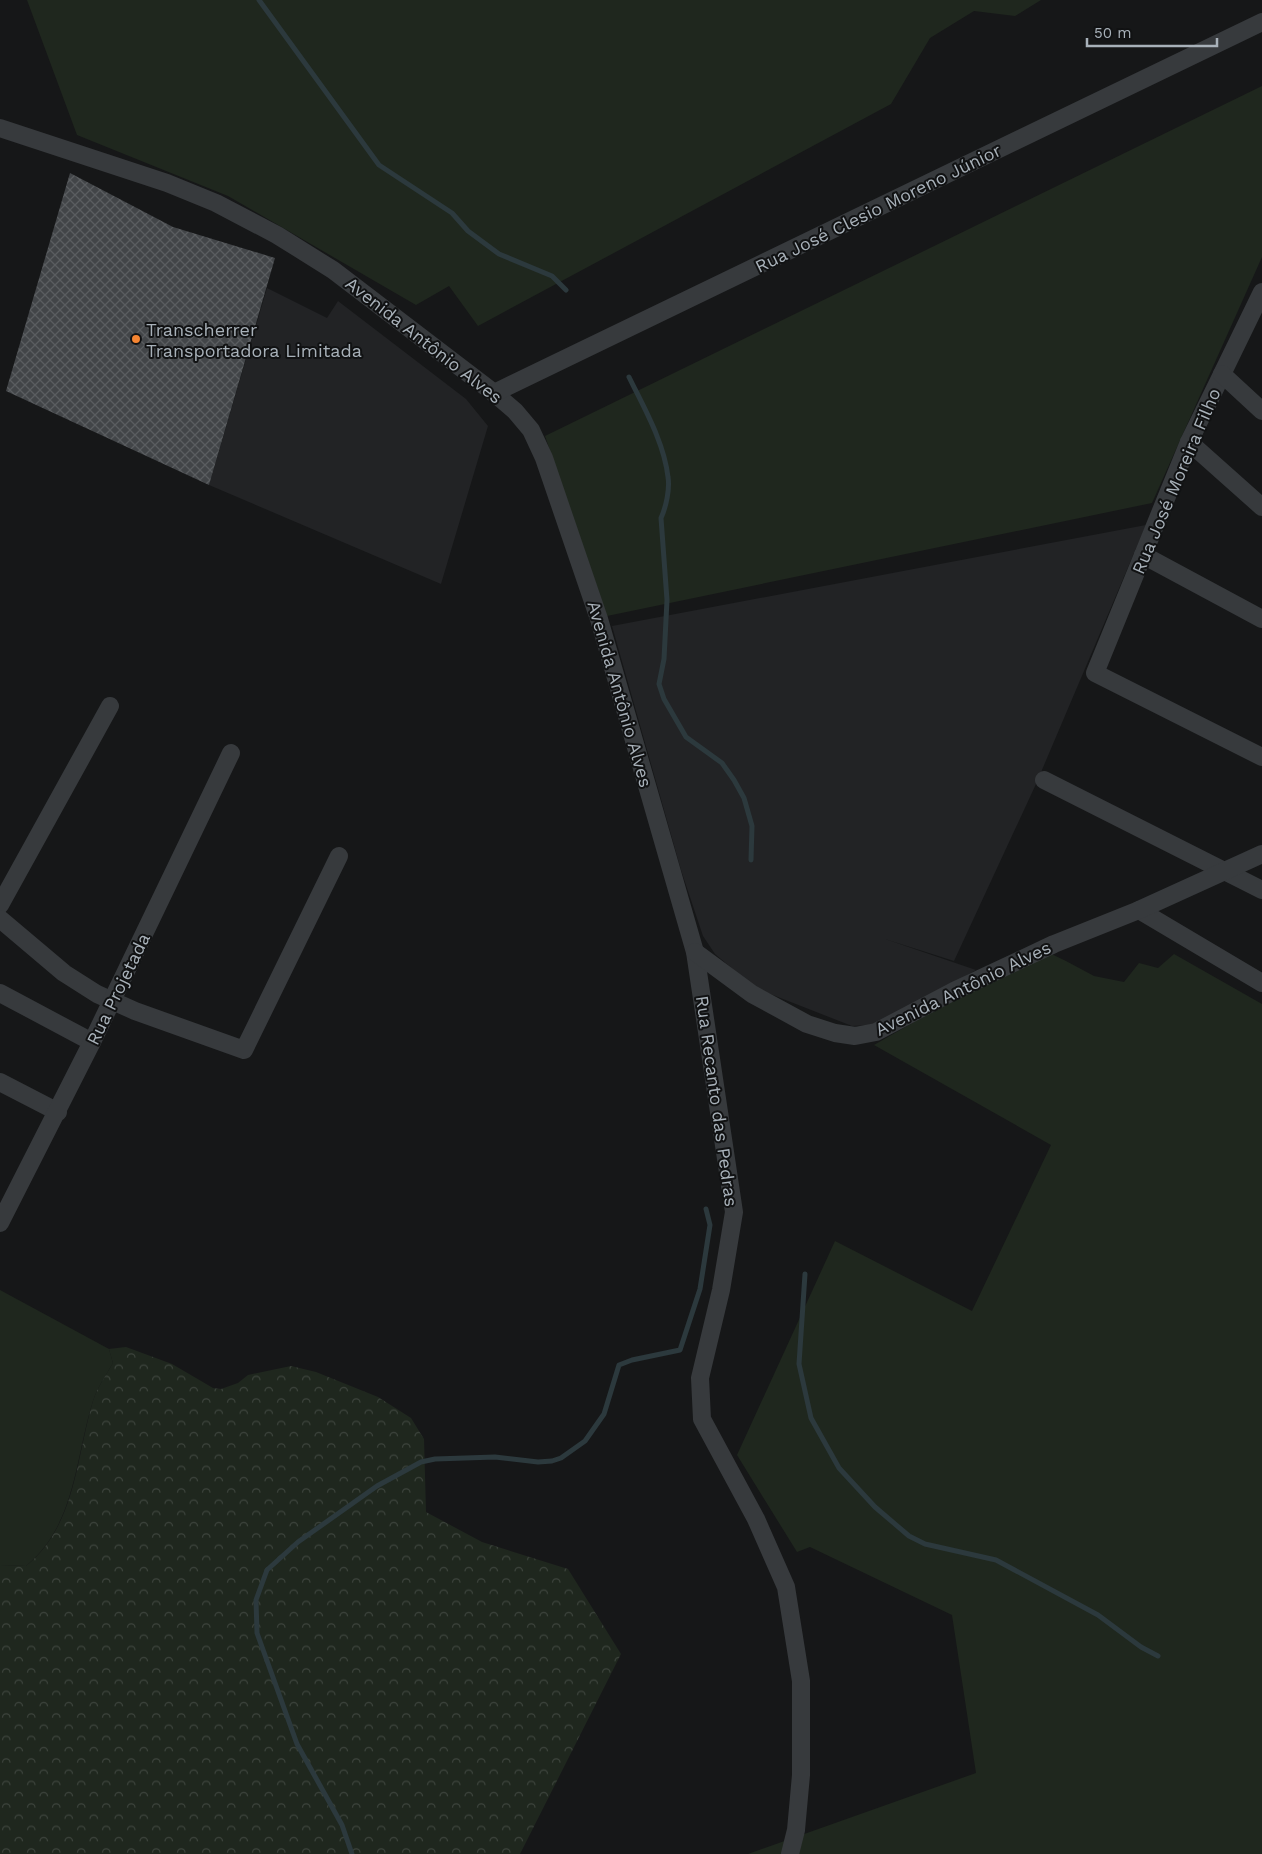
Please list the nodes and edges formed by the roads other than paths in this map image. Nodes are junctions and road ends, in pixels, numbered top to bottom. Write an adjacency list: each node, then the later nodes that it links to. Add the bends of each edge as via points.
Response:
1 (1262, 22): 5 (street, Rua José Clesio Moreno Júnior)
2 (0, 128): 5 (street, Avenida Antônio Alves, via 167,183 216,203 277,235 333,270)
3 (1262, 292): 4 (street, Rua José Moreira Filho)
4 (1222, 374): 6 (street); 7 (street, Rua José Moreira Filho)
5 (494, 393): 22 (street, Avenida Antônio Alves, via 531,430 544,458 599,619)
6 (1262, 411)
7 (1189, 442): 8 (street); 9 (street, Rua José Moreira Filho)
8 (1262, 507)
9 (1144, 555): 10 (street); 13 (street, Rua José Moreira Filho, via 1095,673)
10 (1262, 619)
11 (110, 706): 19 (street)
12 (231, 753): 25 (street, Rua Projetada)
13 (1262, 758)
14 (1044, 780): 17 (street)
15 (1262, 854): 17 (street, Avenida Antônio Alves)
16 (339, 856): 25 (street, via 244,1050)
17 (1226, 871): 18 (street); 20 (street, Avenida Antônio Alves)
18 (1262, 890)
19 (0, 905)
20 (1139, 910): 22 (street, Avenida Antônio Alves, via 1046,948 876,1032 855,1036 807,1024 752,994); 23 (street)
21 (0, 919): 25 (street, via 64,973)
22 (695, 952): 30 (street, Rua Recanto das Pedras, via 734,1212 722,1290 700,1378 702,1419 756,1519 786,1587 801,1682 801,1775 796,1830)
23 (1262, 983)
24 (0, 993): 26 (street)
25 (112, 1002): 26 (street, Rua Projetada)
26 (92, 1042): 28 (street, Rua Projetada)
27 (1, 1084): 28 (street)
28 (58, 1112): 29 (street, Rua Projetada)
29 (0, 1223)
30 (790, 1854)

